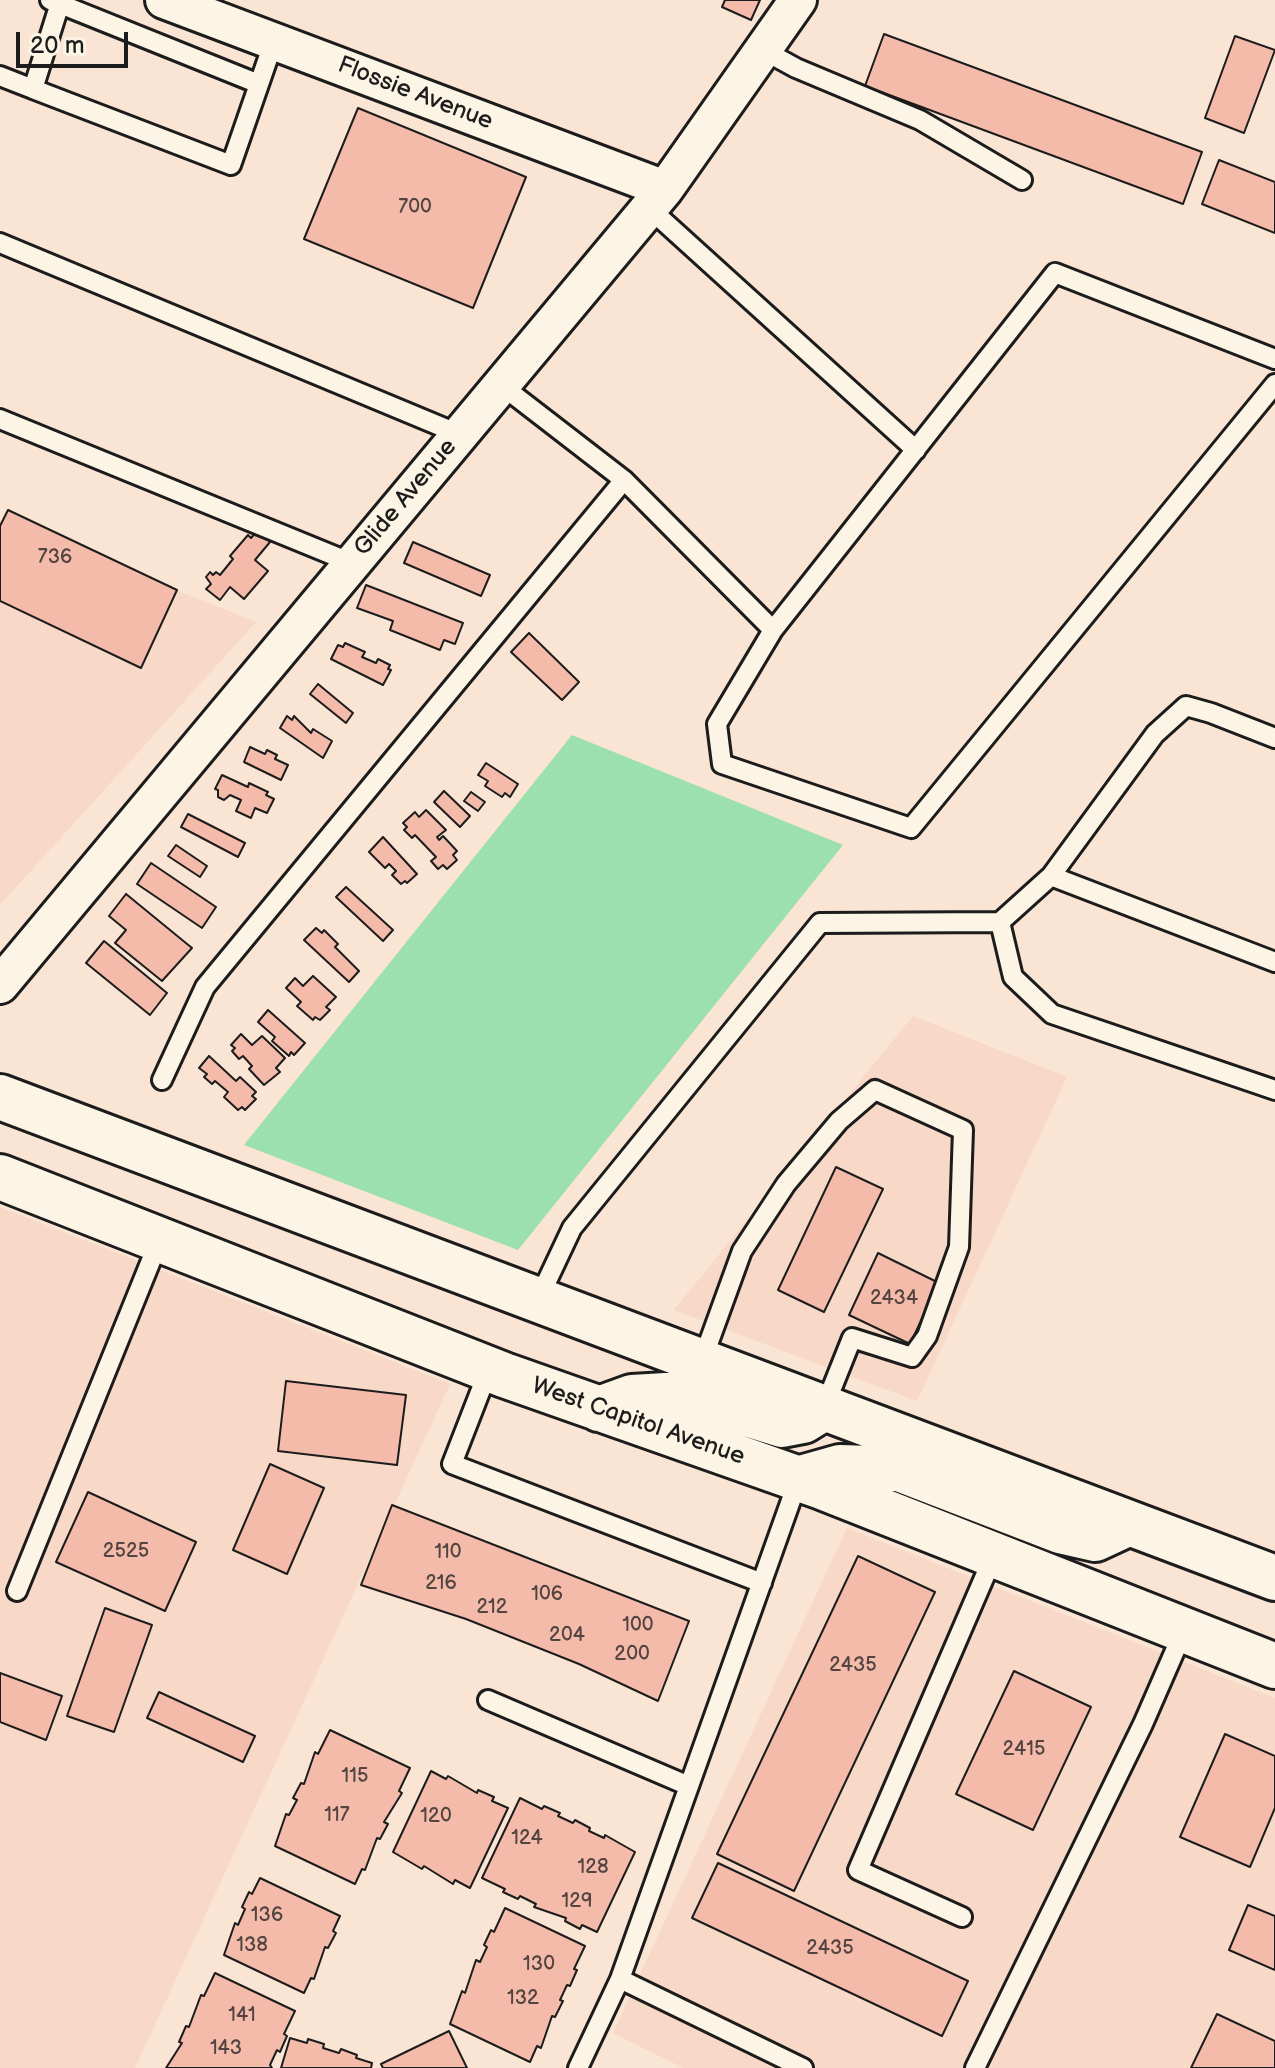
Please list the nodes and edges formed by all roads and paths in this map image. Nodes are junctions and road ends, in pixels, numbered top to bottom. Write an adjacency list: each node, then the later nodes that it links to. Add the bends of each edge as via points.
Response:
1 (164, 0): 4 (street, Flossie Avenue)
2 (798, 0): 5 (street, Glide Avenue)
3 (56, 1): 7 (lane); 8 (lane)
4 (274, 41): 7 (lane); 10 (street, Flossie Avenue)
5 (763, 50): 9 (lane, via 920,120); 10 (street, Glide Avenue)
6 (0, 76): 8 (lane)
7 (259, 84): 8 (lane, via 231,165)
8 (33, 89)
9 (1022, 180)
10 (657, 198): 14 (street, Glide Avenue); 17 (lane)
11 (0, 243): 16 (lane)
12 (1275, 359): 17 (lane, via 1055,273)
13 (1275, 384): 20 (lane, via 911,828 722,764 717,724)
14 (501, 385): 16 (street, Glide Avenue); 18 (lane)
15 (0, 419): 19 (lane)
16 (459, 434): 19 (street, Glide Avenue)
17 (916, 450): 20 (lane)
18 (624, 480): 20 (lane); 26 (lane, via 205,987)
19 (352, 563): 25 (street, Glide Avenue)
20 (773, 630)
21 (1275, 738): 22 (lane, via 1186,706 1155,734)
22 (1051, 876): 23 (lane); 24 (lane)
23 (1000, 922): 27 (lane, via 1013,977 1052,1014); 31 (lane, via 820,923 572,1228)
24 (1275, 962)
25 (0, 985)
26 (162, 1080)
27 (1275, 1090)
28 (0, 1097): 31 (main road)
29 (0, 1177): 30 (main road, West Capitol Avenue)
30 (159, 1241): 33 (main road, West Capitol Avenue); 41 (lane)
31 (538, 1300): 32 (main road)
32 (702, 1361): 34 (main road); 34 (lane, via 742,1251 786,1184 839,1121 875,1090 963,1130 959,1247 927,1336 912,1357 852,1338)
33 (489, 1369): 35 (main road, West Capitol Avenue); 40 (lane, via 452,1464)
34 (824, 1408): 35 (main road, via 803,1421 782,1425 683,1394 632,1397); 37 (main road)
35 (599, 1409): 36 (main road, West Capitol Avenue)
36 (799, 1478): 37 (main road, via 840,1467 899,1469 1060,1531 1095,1539); 38 (main road, West Capitol Avenue); 40 (lane)
37 (1129, 1523): 39 (main road)
38 (994, 1555): 42 (main road, West Capitol Avenue); 46 (lane, via 858,1870)
39 (1275, 1578)
40 (762, 1583): 45 (lane)
41 (17, 1591)
42 (1184, 1630): 43 (main road, West Capitol Avenue); 50 (lane)
43 (1275, 1666)
44 (488, 1700): 45 (lane)
45 (689, 1786): 47 (lane)
46 (962, 1917)
47 (620, 1979): 48 (lane); 49 (lane)
48 (578, 2068)
49 (803, 2068)
50 (975, 2068)

